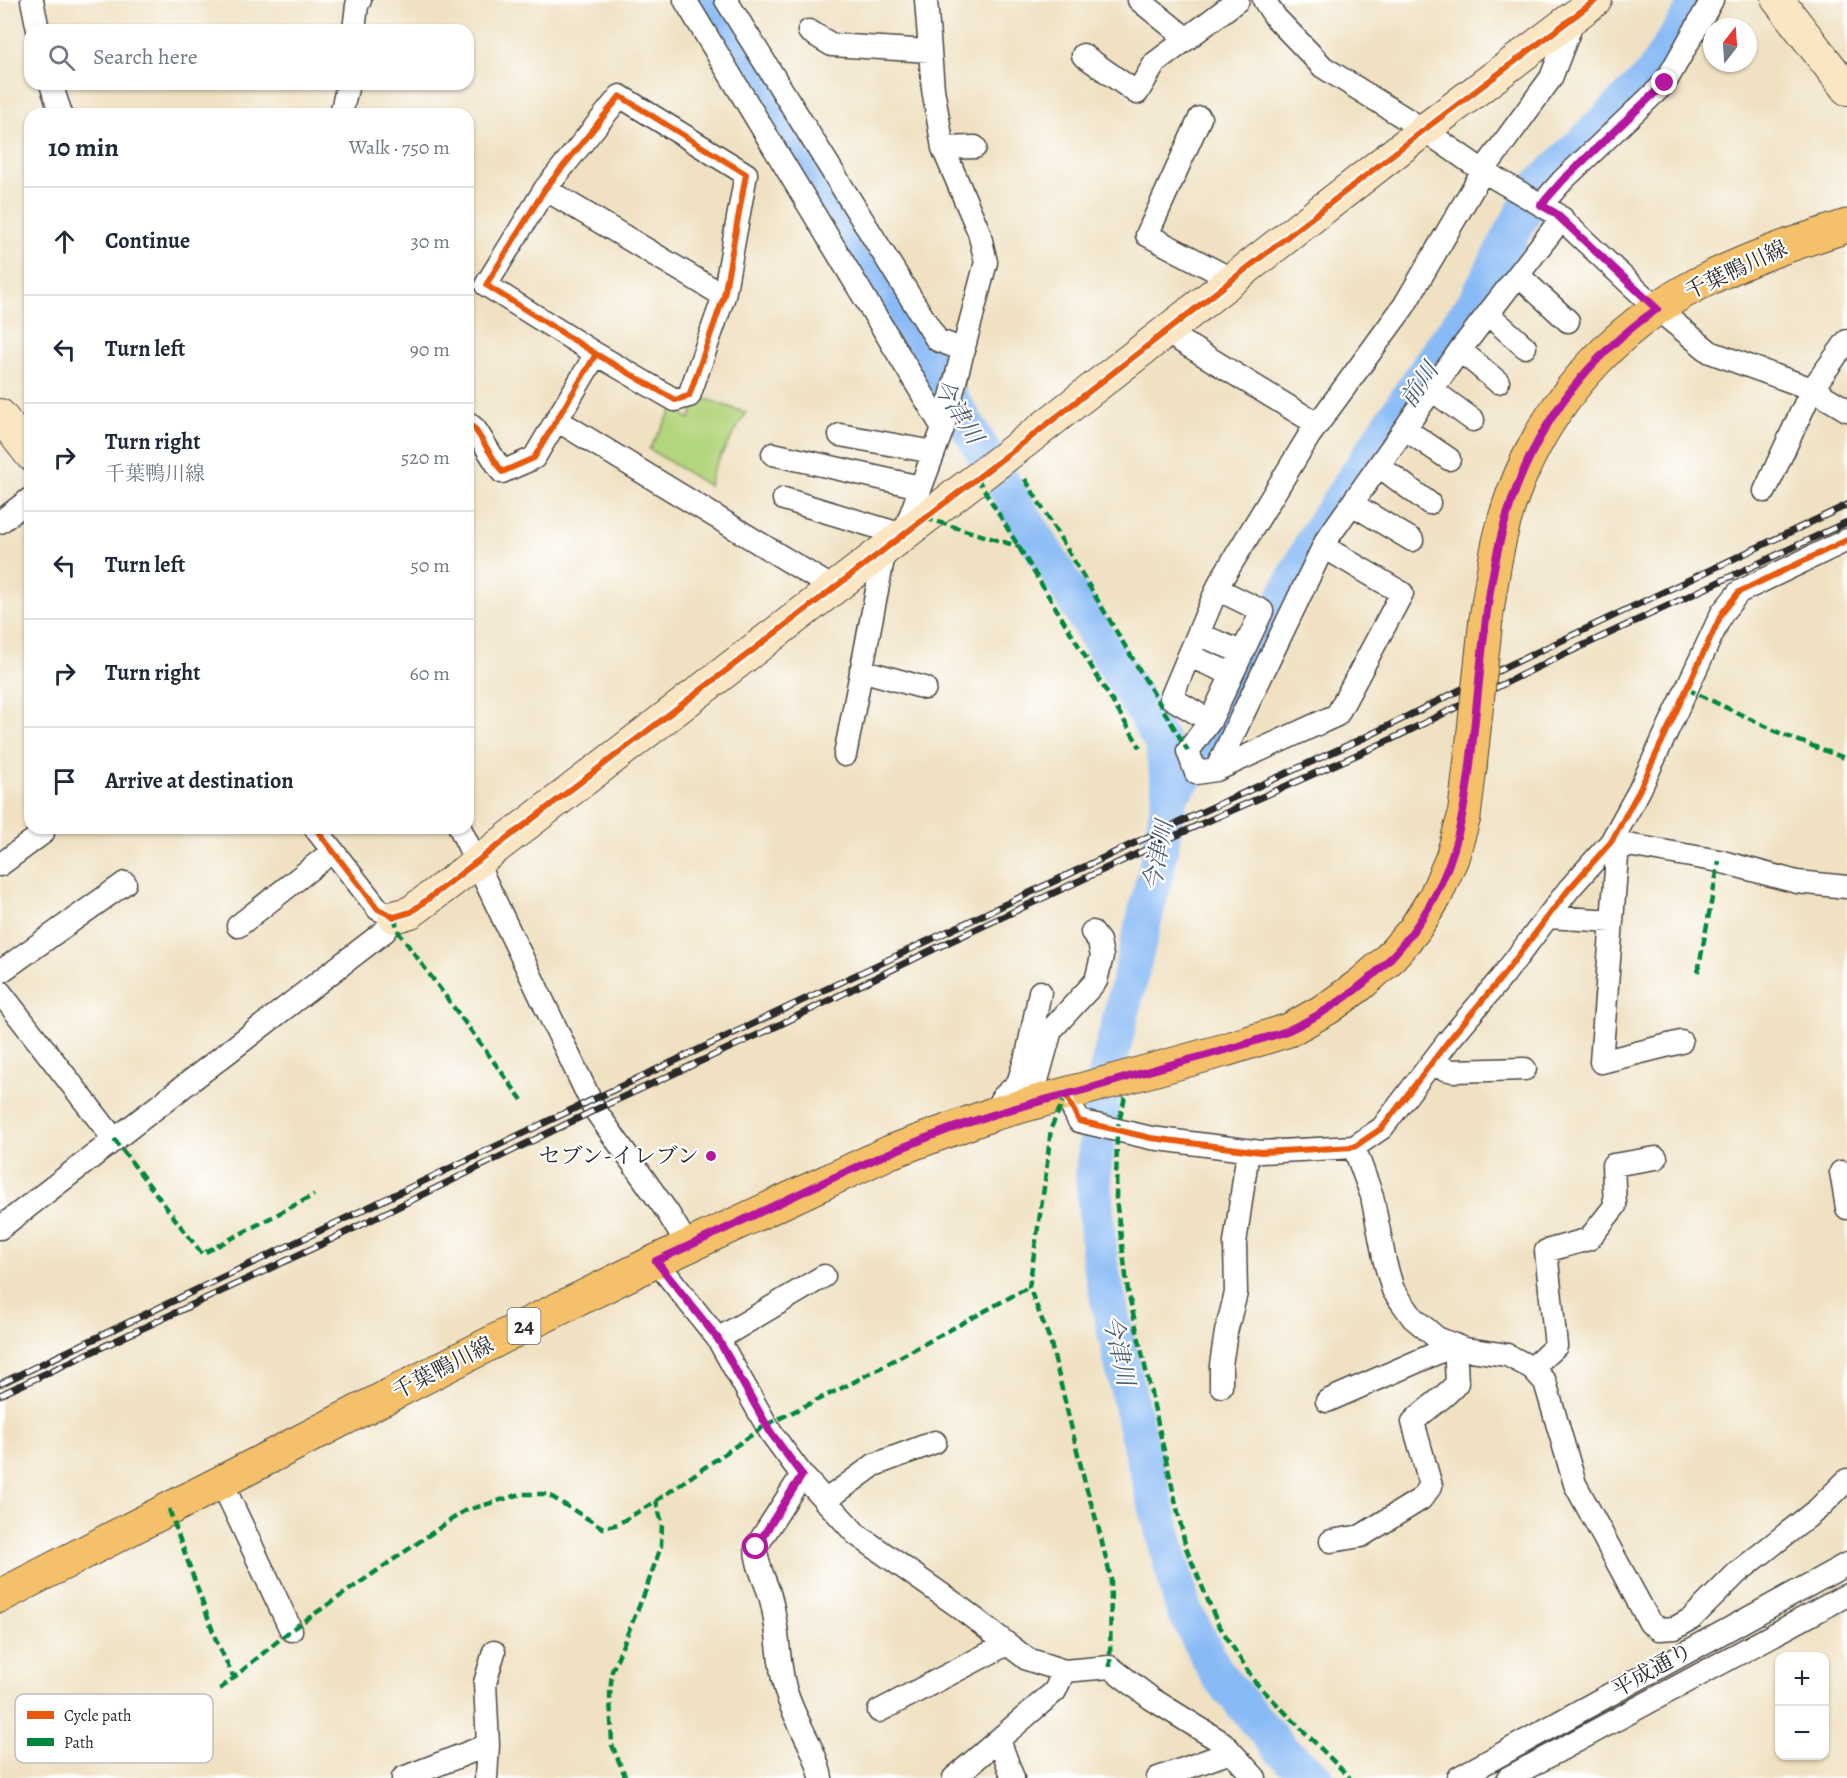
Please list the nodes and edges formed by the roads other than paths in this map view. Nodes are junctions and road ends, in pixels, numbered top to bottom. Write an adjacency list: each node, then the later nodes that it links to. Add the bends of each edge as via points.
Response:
1 (32, 0): 12 (street)
2 (360, 0): 13 (street)
3 (685, 0): 53 (street)
4 (726, 0): 41 (street, via 937,340)
5 (927, 0): 16 (street)
6 (1139, 0): 15 (street)
7 (1238, 0): 15 (street)
8 (1264, 0): 24 (street, via 1275,18 1323,67)
9 (1712, 0): 29 (street, via 1665,83)
10 (1778, 0): 18 (street)
11 (1584, 5): 24 (street); 27 (street, via 1551,78)
12 (37, 24)
13 (355, 24)
14 (809, 31): 16 (street, via 832,45)
15 (1187, 39): 17 (street, via 1155,63 1137,93)
16 (930, 51): 26 (street)
17 (1083, 55)
18 (1847, 89)
19 (53, 90): 21 (street)
20 (347, 90): 22 (street)
21 (60, 108)
22 (342, 108)
23 (1200, 118): 33 (street, via 1147,235)
24 (1424, 130): 27 (street); 33 (street)
25 (975, 147): 26 (street)
26 (943, 148): 41 (street, via 979,232 986,262)
27 (1483, 171): 29 (street); 51 (street, via 1404,306)
28 (545, 189): 34 (street); 34 (street, via 621,96 746,174); 43 (street, via 486,285)
29 (1541, 205): 30 (street)
30 (1562, 218): 32 (street); 35 (street)
31 (1847, 226): 35 (main road, 千葉鴨川線 / 24, via 1744,263)
32 (1518, 275): 36 (street); 37 (street)
33 (1233, 280): 38 (street)
34 (724, 296): 43 (street, via 689,396 675,400)
35 (1657, 309): 45 (street, via 1710,352); 104 (main road, 千葉鴨川線 / 24, bridge, via 1607,348 1578,382 1538,438 1519,479 1492,574 1464,817 1440,887 1414,930 1387,961 1328,1008 1289,1030 1130,1076)
36 (1488, 314): 40 (street); 42 (street)
37 (1568, 321)
38 (1166, 332): 51 (street); 70 (street)
39 (1847, 342): 45 (street)
40 (1525, 347)
41 (964, 350): 53 (street)
42 (1460, 350): 44 (street); 46 (street)
43 (596, 354): 49 (street)
44 (1498, 382)
45 (1812, 389): 47 (street); 62 (street)
46 (1432, 390): 50 (street); 54 (street)
47 (1847, 410)
48 (0, 415): 56 (street)
49 (557, 420): 52 (street, via 534,458 502,472); 72 (street)
50 (1473, 420)
51 (1317, 424): 73 (street)
52 (474, 428)
53 (943, 428): 57 (street)
54 (1405, 429): 59 (street); 60 (street)
55 (840, 435): 57 (street)
56 (24, 446)
57 (933, 452): 61 (street)
58 (773, 454): 61 (street)
59 (1449, 459)
60 (1379, 466): 64 (street); 66 (street)
61 (920, 487): 70 (street)
62 (1765, 490)
63 (784, 499): 70 (street)
64 (1429, 503)
65 (24, 504): 67 (street)
66 (1353, 504): 68 (street); 71 (street)
67 (0, 522)
68 (1412, 540)
69 (1847, 540): 86 (street, via 1739,592 1722,613)
70 (894, 542): 72 (street); 77 (street)
71 (1324, 547): 82 (street); 82 (street, via 1402,593 1337,715)
72 (834, 588): 88 (street)
73 (1217, 589): 74 (street); 75 (street, via 1262,611)
74 (1198, 634): 75 (street); 76 (street)
75 (1241, 652): 78 (street)
76 (1189, 656): 78 (street); 80 (street, via 1171,698)
77 (861, 670): 79 (street); 81 (street)
78 (1232, 674): 80 (street)
79 (925, 688)
80 (1210, 721): 82 (street, via 1188,750 1196,773)
81 (845, 755)
82 (1216, 770)
83 (43, 834): 89 (street)
84 (320, 834): 87 (street)
85 (463, 834): 88 (street)
86 (1615, 843): 91 (street, via 1719,861 1797,882); 93 (street, via 1569,890); 94 (street)
87 (333, 851): 92 (street, via 378,909); 95 (street)
88 (476, 863): 92 (street, via 411,912); 113 (street, via 595,1110)
89 (0, 865)
90 (124, 883): 97 (street)
91 (1847, 887)
92 (394, 917): 106 (street, via 385,931)
93 (1549, 917): 94 (street); 101 (street)
94 (1612, 921): 100 (street, via 1601,1062)
95 (238, 926)
96 (1092, 932): 103 (street, via 1102,956 1096,981 1051,1030)
97 (0, 972)
98 (0, 992): 106 (street)
99 (1040, 992): 105 (street, via 1018,1083 1002,1098)
100 (1681, 1042)
101 (1430, 1065): 102 (street, via 1453,1071); 107 (street, via 1382,1128)
102 (1525, 1070)
103 (1031, 1102): 104 (main road, 千葉鴨川線 / 24); 105 (main road, 千葉鴨川線 / 24)
104 (1073, 1108): 108 (street, via 1118,1130)
105 (993, 1114): 113 (main road, 千葉鴨川線 / 24, via 890,1152)
106 (114, 1139): 112 (street)
107 (1354, 1147): 108 (street); 117 (street, via 1372,1196 1393,1290 1413,1318 1437,1338)
108 (1248, 1151): 119 (street, via 1235,1243 1236,1293 1226,1332)
109 (1656, 1158): 118 (street, via 1613,1165 1615,1206 1588,1239 1546,1251 1556,1346)
110 (1840, 1172): 111 (street)
111 (1847, 1208)
112 (0, 1228)
113 (688, 1246): 114 (main road, 千葉鴨川線 / 24)
114 (656, 1261): 116 (street); 124 (main road, 千葉鴨川線 / 24)
115 (824, 1276): 116 (street)
116 (718, 1339): 122 (street, via 771,1433)
117 (1455, 1345): 118 (street, via 1507,1355); 120 (street); 126 (street, via 1457,1383 1413,1422 1431,1486 1427,1493 1361,1536)
118 (1532, 1368): 130 (street, via 1545,1382 1575,1484 1650,1623 1659,1629)
119 (1221, 1386)
120 (1327, 1401)
121 (935, 1442): 125 (street, via 874,1465)
122 (802, 1475): 125 (street); 143 (street, via 756,1547 756,1559 770,1596 785,1687)
123 (1847, 1480): 130 (street, via 1819,1509 1737,1573 1691,1619)
124 (221, 1481): 129 (main road, 千葉鴨川線 / 24); 131 (street)
125 (825, 1501): 132 (street, via 856,1534)
126 (1331, 1541)
127 (1847, 1564): 134 (street, 平成通り)
128 (1847, 1595): 136 (street, 平成通り)
129 (0, 1596)
130 (1670, 1628): 134 (street)
131 (291, 1630)
132 (1007, 1644): 135 (street, via 1027,1659); 137 (street)
133 (494, 1652): 139 (street, via 485,1683)
134 (1683, 1653): 136 (street); 148 (street, 平成通り)
135 (1064, 1671): 138 (street, via 1055,1691); 140 (street, via 1110,1666)
136 (1696, 1677): 149 (street, 平成通り)
137 (879, 1711)
138 (999, 1740): 144 (street); 145 (street)
139 (488, 1744): 141 (street); 142 (street)
140 (1231, 1752): 146 (street); 147 (street)
141 (403, 1778)
142 (486, 1778)
143 (821, 1778)
144 (954, 1778)
145 (1013, 1778)
146 (1158, 1778)
147 (1255, 1778)
148 (1458, 1778)
149 (1509, 1778)

